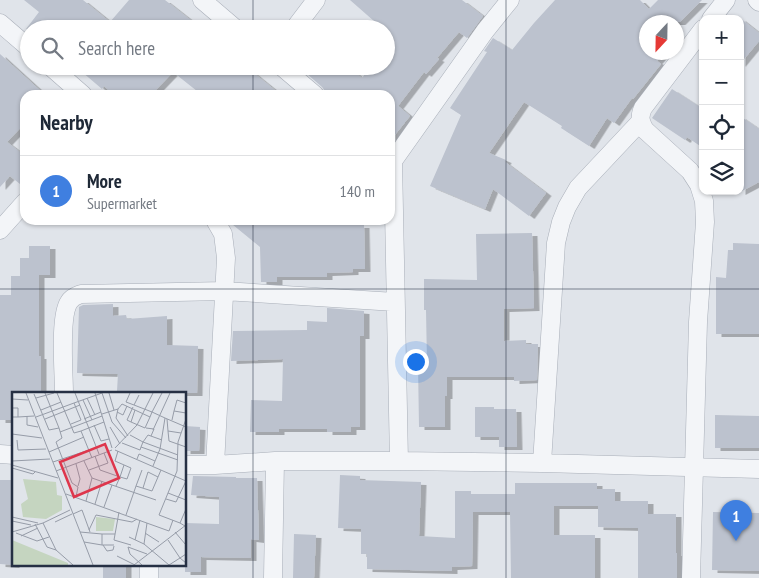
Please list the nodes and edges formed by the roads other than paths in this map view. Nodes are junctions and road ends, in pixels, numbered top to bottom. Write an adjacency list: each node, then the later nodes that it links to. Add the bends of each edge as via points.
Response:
1 (202, 0): 6 (street)
2 (316, 0): 7 (street)
3 (510, 0): 16 (street)
4 (726, 0): 5 (street)
5 (714, 15)
6 (225, 20)
7 (301, 20)
8 (0, 23): 10 (street)
9 (699, 34): 15 (street, via 643,108)
10 (20, 40)
11 (60, 75): 13 (street)
12 (292, 75): 14 (street)
13 (76, 90)
14 (309, 90)
15 (640, 122): 26 (street, via 578,188 561,222 556,243); 29 (street, via 690,171 704,201)
16 (395, 156)
17 (20, 208): 20 (street)
18 (218, 225): 21 (street, via 223,234 226,258)
19 (393, 225): 22 (street)
20 (0, 230)
21 (224, 291): 22 (street); 23 (street, via 81,294 73,297 63,319); 28 (street)
22 (395, 302): 25 (street)
23 (64, 392)
24 (275, 461): 25 (street); 28 (street); 31 (street)
25 (399, 461): 26 (street)
26 (542, 463): 29 (street)
27 (186, 465): 28 (street)
28 (216, 465)
29 (694, 468): 30 (street); 32 (street)
30 (759, 469)
31 (273, 578)
32 (691, 578)

